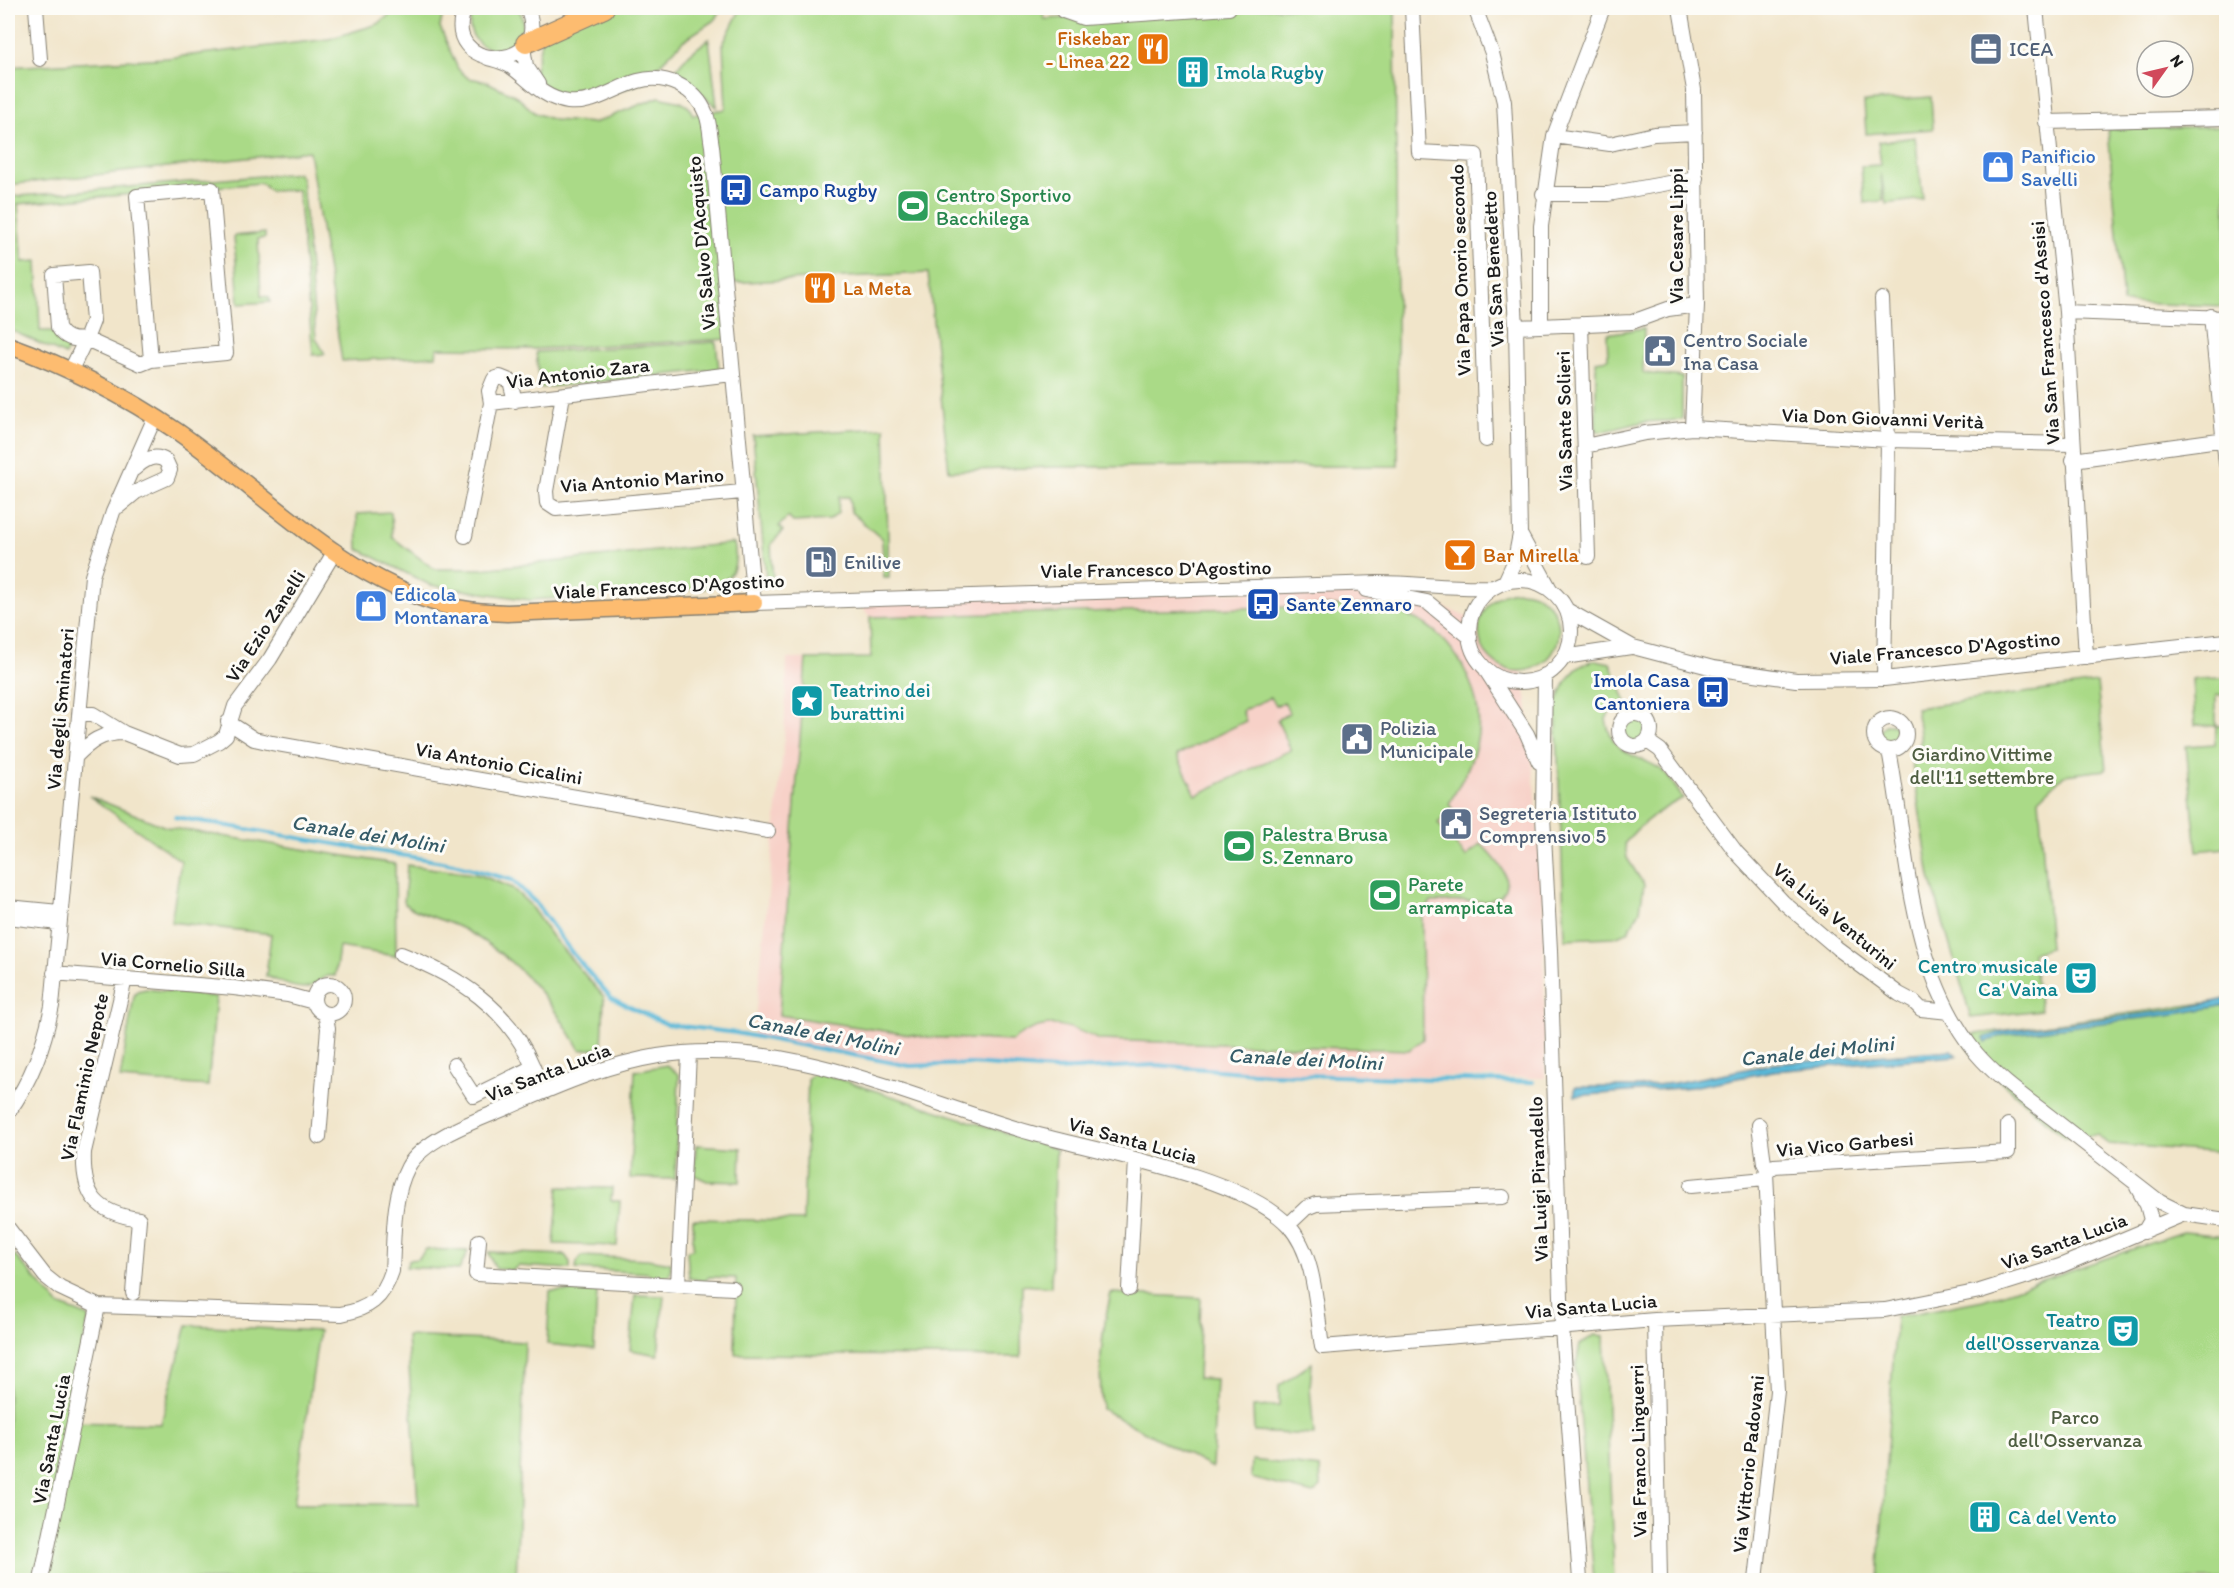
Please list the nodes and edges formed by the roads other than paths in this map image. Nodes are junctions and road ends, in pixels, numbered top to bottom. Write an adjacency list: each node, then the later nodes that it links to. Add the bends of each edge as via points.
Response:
1 (36, 8): 14 (street)
2 (465, 8): 13 (street, via 464,38 472,49)
3 (527, 8): 12 (street, via 531,25)
4 (604, 8): 12 (highway)
5 (1229, 8): 11 (street, via 1083,18)
6 (1412, 8): 41 (street, Via Papa Onorio secondo, via 1419,152 1476,155)
7 (1474, 8): 29 (street, Via San Benedetto, via 1492,52 1504,102)
8 (1603, 8): 19 (street, Via Sante Solieri)
9 (1680, 8): 18 (street, Via Cesare Lippi, via 1694,90)
10 (2036, 8): 17 (street, Via San Francesco d'Assisi)
11 (1063, 11)
12 (524, 45): 13 (street, via 505,58); 15 (street, via 526,66)
13 (488, 58): 15 (street, Via Salvo D'Acquisto, via 508,64)
14 (40, 59)
15 (547, 94): 34 (street, Via Salvo D'Acquisto, via 565,102 579,102 638,81 656,79 677,83 694,96 706,114)
16 (2226, 118): 17 (street)
17 (2046, 122): 24 (street, Via San Francesco d'Assisi)
18 (1695, 132): 19 (street, via 1654,134 1610,144); 20 (street, Via Cesare Lippi)
19 (1554, 136): 21 (street, Via Sante Solieri)
20 (1696, 178): 21 (street, via 1608,194); 23 (street, Via Cesare Lippi)
21 (1543, 194): 28 (street, Via Sante Solieri)
22 (1882, 299): 42 (street)
23 (1697, 305): 27 (street, via 1668,309 1632,322); 39 (street, Via Cesare Lippi)
24 (2066, 312): 25 (street); 43 (street, Via San Francesco d'Assisi)
25 (2211, 316): 26 (street); 40 (street)
26 (2226, 318)
27 (1581, 324): 28 (street, Via Sante Solieri); 44 (street, Via Sante Solieri)
28 (1541, 326): 29 (street, Via Sante Solieri)
29 (1515, 327): 50 (street, Via San Benedetto)
30 (86, 339): 30 (street, via 68,338 58,327 54,275 89,272 93,321); 32 (street, via 141,364); 33 (street)
31 (8, 345): 33 (main road, Viale Francesco D'Agostino)
32 (151, 360): 32 (street, via 226,353 212,189 137,196)
33 (70, 372): 38 (main road, Viale Francesco D'Agostino)
34 (732, 374): 35 (street, Via Antonio Zara); 48 (street, Via Salvo D'Acquisto)
35 (563, 395): 36 (street, Via Antonio Zara); 48 (street, Via Antonio Marino, via 546,491 547,503 556,509)
36 (515, 401): 37 (street, Via Antonio Zara); 37 (street, via 510,381 500,377 490,384)
37 (491, 403): 51 (street, Via Antonio Zara)
38 (155, 417): 47 (street, Via degli Sminatori); 52 (main road, Viale Francesco D'Agostino)
39 (1692, 428): 42 (street, Via Don Giovanni Verità); 44 (street)
40 (2225, 439): 45 (street); 46 (street)
41 (1486, 440)
42 (1888, 440): 43 (street, Via Don Giovanni Verità); 68 (street)
43 (2072, 444): 45 (street, Via San Francesco d'Assisi)
44 (1585, 446): 53 (street, Via Sante Solieri)
45 (2073, 460): 65 (street, Via San Francesco d'Assisi)
46 (2226, 464)
47 (132, 471): 49 (street, Via degli Sminatori); 49 (street, via 156,457 170,466 167,478 136,492)
48 (742, 492): 58 (street, Via Salvo D'Acquisto)
49 (113, 512): 69 (street, Via degli Sminatori, via 92,576)
50 (1520, 534): 55 (street, Via San Benedetto, via 1515,560); 57 (street, Via San Benedetto)
51 (465, 536)
52 (335, 551): 58 (main road, Viale Francesco D'Agostino, via 406,592 444,606 473,611 527,613); 70 (street, Via Ezio Zanelli)
53 (1588, 556)
54 (1422, 584): 55 (street, Viale Francesco D'Agostino, via 1461,588); 56 (street, Viale Francesco D'Agostino); 59 (street)
55 (1500, 584): 57 (street, Viale Francesco D'Agostino, via 1529,581); 61 (street, via 1477,603)
56 (1340, 586): 58 (street, Viale Francesco D'Agostino); 59 (street, Viale Francesco D'Agostino, via 1398,594)
57 (1551, 591): 60 (street, Viale Francesco D'Agostino)
58 (754, 603)
59 (1427, 603): 61 (street, Viale Francesco D'Agostino)
60 (1567, 610): 63 (street, Viale Francesco D'Agostino); 64 (street, via 1571,634)
61 (1470, 637): 66 (street, Viale Francesco D'Agostino)
62 (2226, 641): 65 (street, Viale Francesco D'Agostino)
63 (1633, 647): 64 (street, Viale Francesco D'Agostino); 68 (street, Viale Francesco D'Agostino, via 1755,675 1796,680)
64 (1564, 657): 67 (street)
65 (2086, 657): 68 (street, Viale Francesco D'Agostino)
66 (1483, 665): 67 (street, via 1512,681 1535,680); 75 (street, Via Luigi Pirandello, via 1527,734)
67 (1545, 675): 75 (street, Via Luigi Pirandello)
68 (1884, 679)
69 (79, 714): 71 (street, via 93,714); 74 (street, Via degli Sminatori)
70 (228, 722): 71 (street, Via Ezio Zanelli, via 204,749 180,755); 76 (street, Via Antonio Cicalini, via 254,739 272,743)
71 (124, 733): 74 (street, via 95,739)
72 (1647, 741): 85 (street, Via Livia Venturini, via 1659,750 1736,852 1783,902 1837,948)
73 (1889, 750): 84 (street, via 1906,870)
74 (75, 758): 79 (street, Via degli Sminatori)
75 (1542, 777): 114 (street, Via Luigi Pirandello)
76 (768, 831)
77 (8, 907): 79 (street)
78 (8, 917): 79 (street)
79 (58, 918): 81 (street, Via degli Sminatori)
80 (401, 954): 90 (street, via 433,967 477,993 514,1031)
81 (54, 973): 82 (street, Via Cornelio Silla); 92 (street, Via degli Sminatori, via 45,1039 36,1068)
82 (125, 979): 83 (street, Via Cornelio Silla); 110 (street, Via Flaminio Nepote, via 83,1167 84,1181 102,1206 113,1215 139,1219)
83 (315, 997): 87 (street, via 318,1010); 87 (street, Via Cornelio Silla, via 327,984 340,989 343,1003)
84 (1941, 997): 85 (street); 86 (street)
85 (1914, 1002): 86 (street, Via Livia Venturini, via 1922,1009)
86 (1949, 1012): 98 (street, via 1977,1053 2003,1080)
87 (329, 1018): 95 (street, Via Cornelio Silla)
88 (689, 1054): 91 (street, Via Santa Lucia, via 660,1056 598,1070); 96 (street, Via Santa Lucia, via 772,1057 827,1068 1032,1133); 107 (street)
89 (454, 1065): 90 (street, via 474,1096)
90 (533, 1067): 91 (street)
91 (543, 1092): 111 (street, Via Santa Lucia, via 464,1127 417,1156 408,1168 398,1198 388,1284 368,1307 341,1314)
92 (10, 1108)
93 (1759, 1125): 97 (street)
94 (2008, 1125): 97 (street, Via Vico Garbesi, via 2008,1152 1774,1166)
95 (319, 1137)
96 (1136, 1160): 103 (street, Via Santa Lucia, via 1232,1189); 109 (street)
97 (1766, 1175): 99 (street); 112 (street, Via Vico Garbesi)
98 (2133, 1180): 101 (street, via 2160,1202); 105 (street, via 2151,1220)
99 (1691, 1186)
100 (1503, 1197): 103 (street, via 1316,1204)
101 (2184, 1214): 102 (street); 105 (street, Via Santa Lucia)
102 (2226, 1220)
103 (1288, 1225): 114 (street, Via Santa Lucia, via 1307,1257 1322,1347)
104 (8, 1228): 111 (street, Via Santa Lucia, via 45,1276 60,1288)
105 (2144, 1232): 112 (street, Via Santa Lucia, via 2060,1266 1980,1291 1885,1310)
106 (479, 1241): 107 (street, via 476,1274)
107 (678, 1285): 108 (street)
108 (733, 1288)
109 (1129, 1289)
110 (133, 1293)
111 (98, 1306): 115 (street, Via Santa Lucia)
112 (1772, 1315): 113 (street, Via Santa Lucia); 118 (street, Via Vittorio Padovani, via 1777,1392)
113 (1655, 1320): 114 (street, Via Santa Lucia); 117 (street, Via Franco Linguerri)
114 (1562, 1328): 116 (street, Via Luigi Pirandello)
115 (41, 1581)
116 (1580, 1581)
117 (1660, 1581)
118 (1756, 1581)

